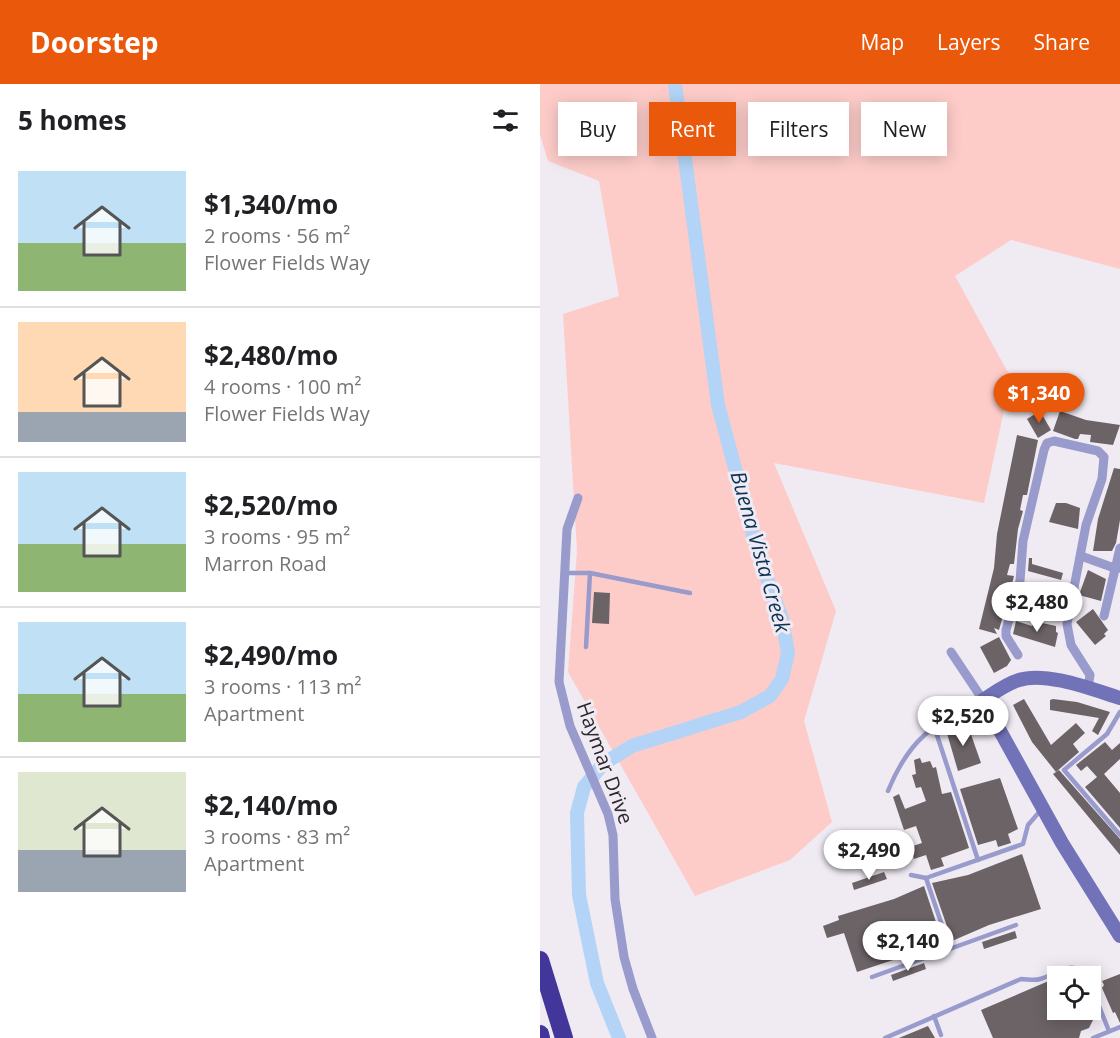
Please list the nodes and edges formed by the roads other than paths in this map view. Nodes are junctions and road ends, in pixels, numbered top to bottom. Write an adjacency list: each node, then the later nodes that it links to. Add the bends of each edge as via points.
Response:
1 (578, 498): 5 (street, Haymar Drive, via 567,529)
2 (1120, 548): 4 (street)
3 (1081, 556): 4 (street); 11 (street, via 1086,525 1102,479 1104,457 1098,450 1054,441 1047,443 1044,450 1023,541 1020,581 1006,630); 12 (street, via 1067,624 1071,645 1090,675)
4 (1117, 569): 8 (street)
5 (564, 573): 6 (lane); 37 (street, Haymar Drive, via 562,703 601,794 613,835 615,899 624,957)
6 (590, 573): 7 (lane); 9 (lane)
7 (690, 593)
8 (1104, 616)
9 (586, 647)
10 (951, 652): 14 (street)
11 (1018, 655)
12 (1088, 688): 13 (street); 14 (street, via 1030,678)
13 (1120, 698)
14 (983, 700): 16 (lane); 18 (street)
15 (1120, 712): 19 (lane, via 1107,734 1064,770)
16 (934, 726): 17 (lane, via 898,767); 20 (lane)
17 (888, 791)
18 (1042, 808): 20 (lane, via 1028,825 1023,844); 24 (street)
19 (1120, 835)
20 (978, 860): 22 (lane)
21 (911, 875): 22 (lane)
22 (926, 878): 25 (lane)
23 (1016, 925): 25 (lane)
24 (1120, 936)
25 (950, 949): 28 (lane)
26 (540, 960): 36 (highway)
27 (1047, 976): 30 (lane, via 1021,979)
28 (872, 977)
29 (1101, 1011): 32 (lane)
30 (934, 1017): 34 (lane); 38 (lane)
31 (1120, 1027): 32 (lane)
32 (1109, 1031): 39 (lane)
33 (540, 1034): 35 (highway)
34 (941, 1035)
35 (542, 1038)
36 (564, 1038)
37 (652, 1038)
38 (885, 1038)
39 (1093, 1038)

